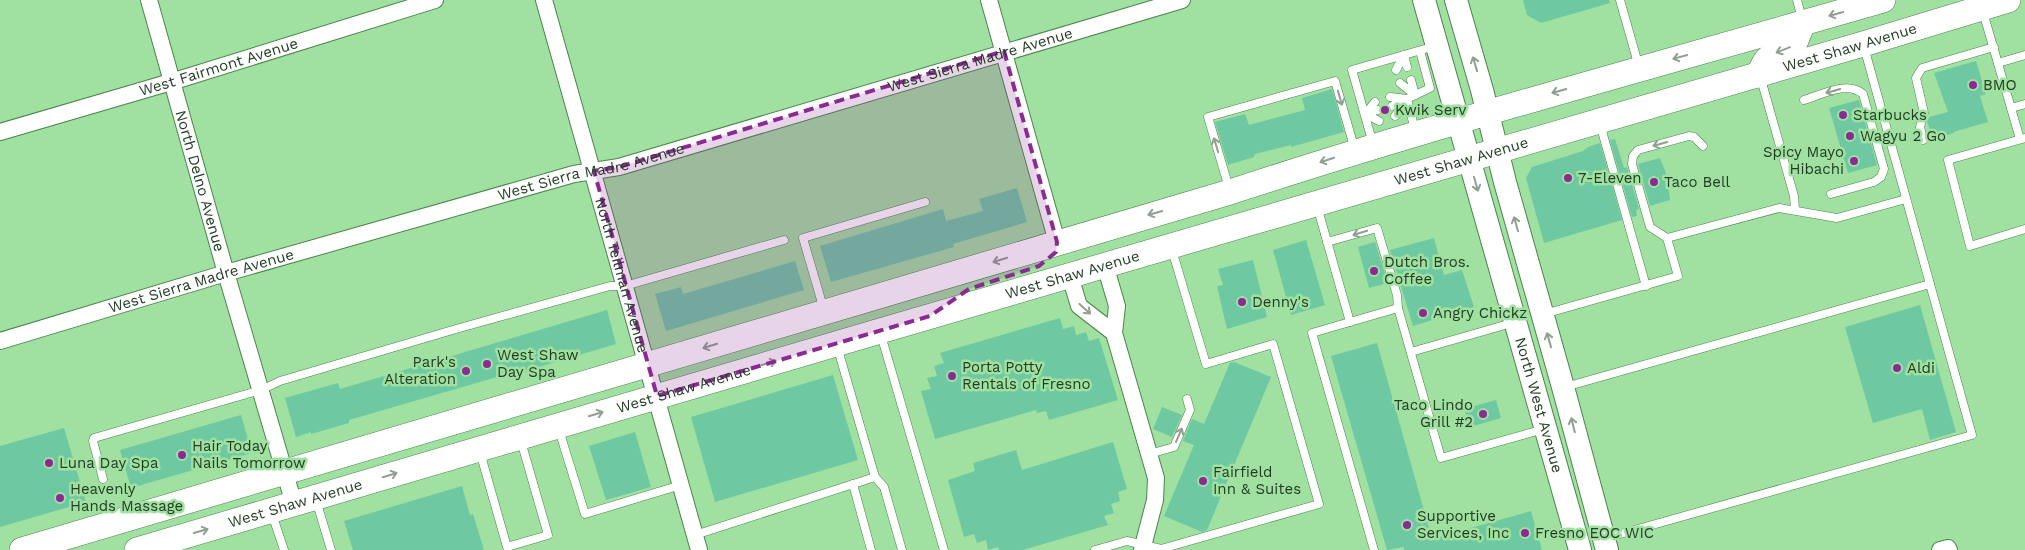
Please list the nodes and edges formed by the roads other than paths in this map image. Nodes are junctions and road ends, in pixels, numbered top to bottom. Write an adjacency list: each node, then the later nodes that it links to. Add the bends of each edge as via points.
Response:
1 (149, 0): 26 (street, North Delno Avenue)
2 (435, 0): 26 (street, West Fairmont Avenue)
3 (544, 0): 52 (street, North Teilman Avenue)
4 (989, 0): 17 (street)
5 (1182, 0): 17 (street, West Sierra Madre Avenue)
6 (1424, 0): 16 (main road, North West Avenue)
7 (1456, 0): 38 (main road, North West Avenue, one-way to 7)
8 (1620, 0): 22 (lane)
9 (1883, 0): 13 (main road, one-way to 13)
10 (1950, 0): 14 (main road, via 1904,13)
11 (2008, 0): 12 (main road, West Shaw Avenue)
12 (1982, 8): 14 (main road, West Shaw Avenue); 15 (lane)
13 (1800, 12): 22 (main road, one-way to 22); 24 (main road, one-way to 24, via 1794,45 1765,60)
14 (1863, 44): 24 (main road, West Shaw Avenue); 55 (lane)
15 (1994, 47): 20 (lane); 47 (lane, via 1922,68 1916,78 1924,113 1920,126)
16 (1428, 48): 18 (lane); 28 (main road, North West Avenue)
17 (1004, 52): 52 (street, West Sierra Madre Avenue, via 619,167); 62 (street)
18 (1404, 55): 21 (lane); 23 (lane); 39 (lane, via 1352,70)
19 (2025, 55): 20 (lane)
20 (1998, 63): 36 (lane)
21 (1407, 67)
22 (1639, 69): 38 (main road, one-way to 38)
23 (1396, 70)
24 (1760, 75): 43 (main road, West Shaw Avenue); 58 (lane, via 1794,196)
25 (1411, 80): 29 (lane)
26 (171, 82): 44 (street, West Fairmont Avenue); 66 (street, North Delno Avenue)
27 (1400, 83): 29 (lane)
28 (1438, 86): 29 (lane); 41 (main road, North West Avenue)
29 (1415, 95): 31 (lane)
30 (1390, 97): 31 (lane)
31 (1407, 99): 35 (lane); 40 (lane); 45 (lane)
32 (1804, 100): 54 (lane, one-way to 32, via 1874,182 1884,169 1863,94 1848,87)
33 (1375, 102): 39 (lane)
34 (2025, 104): 36 (lane)
35 (1392, 106)
36 (2011, 108): 46 (lane)
37 (1378, 110): 39 (lane)
38 (1488, 111): 41 (main road); 50 (main road, North West Avenue)
39 (1365, 114): 42 (lane); 49 (lane)
40 (1395, 116)
41 (1458, 120): 45 (main road); 51 (main road, North West Avenue)
42 (1379, 121)
43 (1599, 122): 50 (main road, West Shaw Avenue); 70 (lane)
44 (0, 132)
45 (1416, 133): 49 (main road)
46 (2023, 139): 59 (lane, via 1948,160 1970,246)
47 (1923, 140)
48 (1703, 146): 60 (lane, one-way to 60, via 1694,136 1689,136 1638,150 1633,156 1632,164 1650,227)
49 (1365, 148): 53 (main road, one-way to 53); 53 (lane, one-way to 49, via 1208,117 1335,80)
50 (1497, 151): 51 (main road, West Shaw Avenue); 73 (main road, North West Avenue, one-way to 50)
51 (1468, 159): 57 (main road, West Shaw Avenue); 76 (main road, North West Avenue, one-way to 76)
52 (594, 171): 66 (street, West Sierra Madre Avenue); 69 (street, North Teilman Avenue)
53 (1230, 192): 62 (main road, one-way to 62); 67 (main road, via 1169,229 1084,254 1077,258)
54 (1831, 194)
55 (1906, 199): 58 (lane, via 1837,218); 68 (lane)
56 (925, 202): 72 (lane, via 803,238)
57 (1316, 204): 63 (lane); 64 (main road, West Shaw Avenue)
58 (1795, 210): 60 (lane, via 1779,208)
59 (2025, 229)
60 (1668, 238): 70 (lane, via 1678,276)
61 (784, 240): 69 (lane)
62 (1057, 242): 72 (main road, one-way to 72); 74 (main road, via 1056,252 1046,262 969,289)
63 (1327, 242): 71 (lane, one-way to 63, via 1397,294 1377,228); 75 (lane)
64 (1171, 246): 65 (main road, West Shaw Avenue); 102 (lane, via 1206,364 1273,344 1319,504 1161,549)
65 (1104, 265): 67 (main road, West Shaw Avenue); 78 (street, via 1117,306)
66 (226, 273): 79 (street, West Sierra Madre Avenue); 84 (street, North Delno Avenue)
67 (1070, 276): 74 (main road, West Shaw Avenue); 78 (street, one-way to 78, via 1079,306)
68 (1930, 284): 83 (lane); 100 (lane, via 1972,435)
69 (625, 286): 82 (street, North Teilman Avenue); 84 (lane, via 610,286 456,329)
70 (1646, 286): 73 (lane)
71 (1398, 308): 75 (lane); 81 (lane)
72 (825, 312): 82 (main road, one-way to 82)
73 (1542, 315): 83 (main road, North West Avenue, one-way to 73)
74 (930, 316): 77 (main road, West Shaw Avenue)
75 (1350, 322): 111 (lane, via 1312,333)
76 (1515, 322): 81 (lane); 88 (main road, North West Avenue)
77 (880, 330): 80 (main road, West Shaw Avenue); 109 (lane)
78 (1114, 333): 91 (street)
79 (0, 341)
80 (836, 344): 85 (main road, West Shaw Avenue, one-way to 80); 93 (lane)
81 (1411, 352): 88 (lane, via 1441,458)
82 (648, 364): 85 (street, North Teilman Avenue); 92 (main road)
83 (1563, 387): 100 (main road, North West Avenue, one-way to 83)
84 (261, 390): 92 (street, North Delno Avenue); 94 (lane, via 94,438)
85 (657, 396): 87 (main road, West Shaw Avenue, one-way to 85); 96 (street, North Teilman Avenue)
86 (1187, 399): 91 (lane, one-way to 86, via 1174,447 1190,410)
87 (558, 426): 89 (main road, West Shaw Avenue); 96 (lane, via 585,514)
88 (1545, 429): 100 (main road, via 1558,436 1587,527); 112 (main road, North West Avenue)
89 (520, 437): 90 (main road, West Shaw Avenue); 90 (lane, via 548,535 507,547)
90 (479, 449): 97 (main road, West Shaw Avenue, one-way to 90)
91 (1149, 454): 102 (street, via 1157,489)
92 (285, 472): 97 (street, North Delno Avenue); 103 (main road)
93 (875, 477): 95 (lane); 108 (lane, via 884,487)
94 (104, 478)
95 (853, 484): 99 (lane); 107 (lane)
96 (681, 485): 99 (street, North Teilman Avenue)
97 (305, 501): 98 (main road, West Shaw Avenue); 106 (lane)
98 (271, 511): 101 (main road, West Shaw Avenue, one-way to 98); 105 (lane)
99 (697, 543)
100 (1605, 544)
101 (176, 545): 104 (main road, West Shaw Avenue)
102 (1142, 547): 110 (lane, via 1127,541)
103 (22, 550)
104 (137, 550)
105 (284, 550)
106 (331, 550)
107 (871, 550)
108 (902, 550)
109 (944, 550)
110 (1095, 550)
111 (1374, 550)
112 (1580, 550)

